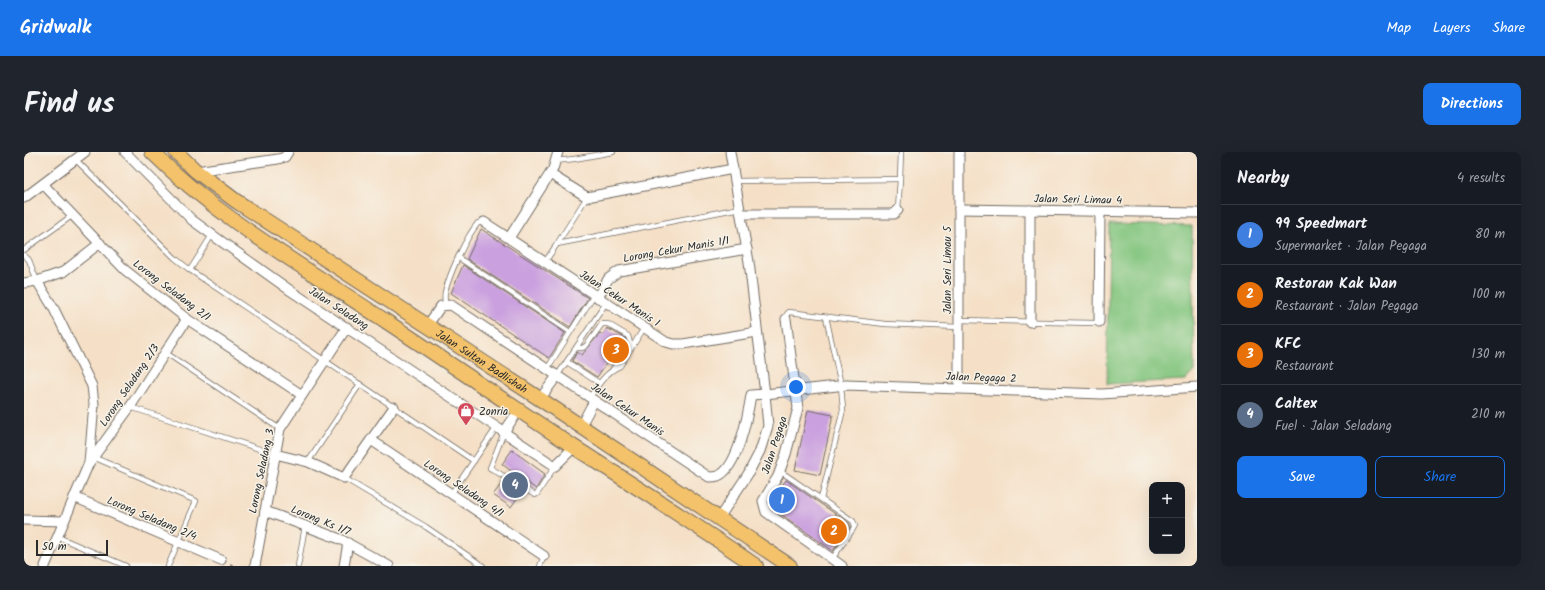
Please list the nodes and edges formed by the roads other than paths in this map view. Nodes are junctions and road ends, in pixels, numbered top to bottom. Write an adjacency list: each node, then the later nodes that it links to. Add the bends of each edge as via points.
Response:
1 (85, 152): 11 (street)
2 (125, 152): 28 (street, Jalan Seladang, via 192,220)
3 (152, 152): 74 (main road, Jalan Sultan Badlishah, via 176,176 226,216)
4 (176, 152): 13 (main road, Jalan Sultan Badlishah)
5 (288, 152): 13 (street, via 285,157 278,160)
6 (613, 152): 10 (lane, via 574,159)
7 (730, 152): 12 (street)
8 (901, 152): 15 (lane)
9 (959, 152): 20 (street, Jalan Seri Limau 5)
10 (557, 156): 14 (street)
11 (76, 159): 17 (street); 37 (lane)
12 (733, 169): 16 (street); 18 (street)
13 (196, 171): 49 (main road, Jalan Sultan Badlishah, via 236,201)
14 (550, 174): 18 (street); 29 (street)
15 (900, 178): 16 (lane); 21 (lane)
16 (735, 181): 23 (street)
17 (43, 184): 19 (street); 26 (street, Lorong Seladang 2/1)
18 (587, 197): 31 (lane)
19 (24, 198)
20 (959, 209): 22 (street, Jalan Seri Limau 4); 48 (street, Jalan Seri Limau 5)
21 (898, 210): 23 (street, via 894,214)
22 (1030, 210): 24 (street, Jalan Seri Limau 4); 46 (street)
23 (740, 211): 31 (lane); 32 (street)
24 (1100, 212): 25 (street, Jalan Seri Limau 4); 47 (street)
25 (1197, 213)
26 (73, 215): 30 (street, Lorong Seladang 2/1); 33 (lane)
27 (484, 222): 29 (street, Jalan Cekur Manis 1); 35 (lane, via 478,223 473,229)
28 (212, 235): 37 (lane); 50 (street, Jalan Seladang)
29 (509, 238): 36 (street, Jalan Cekur Manis 1)
30 (100, 243): 38 (street, via 63,272); 44 (street, Lorong Seladang 2/1, via 125,270)
31 (557, 244): 36 (lane)
32 (747, 249): 40 (street, Lorong Cekur Manis 1/1, via 619,271 608,279); 53 (street)
33 (24, 250)
34 (24, 255): 38 (lane, via 29,260)
35 (459, 258): 42 (lane, via 445,293); 52 (lane)
36 (545, 262): 40 (street, Jalan Cekur Manis 1)
37 (190, 270): 56 (lane)
38 (37, 281): 39 (street); 81 (street, via 54,309 92,386 94,404)
39 (24, 284)
40 (596, 296): 41 (street, Jalan Cekur Manis 1); 52 (lane)
41 (606, 303): 51 (street, Jalan Cekur Manis 1); 54 (lane)
42 (448, 305): 49 (street, via 441,306); 58 (street, Jalan Cekur Manis)
43 (826, 317): 45 (lane, via 789,312); 48 (lane, via 885,324); 63 (lane)
44 (187, 319): 55 (street, Lorong Seladang 2/3); 69 (street, Lorong Seladang 2/1)
45 (786, 319): 66 (street, Jalan Pegaga)
46 (1030, 322): 47 (lane); 48 (lane)
47 (1099, 322)
48 (959, 324): 65 (street, Jalan Seri Limau 5)
49 (427, 326): 70 (main road, Jalan Sultan Badlishah)
50 (346, 327): 56 (street, Lorong Seladang 3); 76 (street, Jalan Seladang)
51 (644, 328): 53 (street, Jalan Cekur Manis 1, via 673,344); 59 (lane, via 620,366)
52 (570, 332): 58 (lane)
53 (757, 332): 68 (street)
54 (576, 348): 57 (lane); 59 (lane, via 586,346 602,324 608,324 630,339)
55 (166, 353): 72 (street, Lorong Seladang 2/3); 77 (lane)
56 (325, 360): 62 (lane); 69 (street, Lorong Seladang 3)
57 (567, 362): 60 (lane); 61 (lane)
58 (547, 369): 60 (street, Jalan Cekur Manis)
59 (613, 369): 61 (lane)
60 (557, 376): 70 (street); 71 (street, Jalan Cekur Manis)
61 (599, 383): 71 (lane)
62 (360, 384): 73 (lane); 83 (lane)
63 (841, 385): 65 (street, Jalan Pegaga 2); 66 (street, Jalan Pegaga 2); 89 (lane, via 843,410)
64 (1197, 387): 65 (street, Jalan Pegaga 2, via 1102,394)
65 (959, 388)
66 (796, 390): 68 (street, Jalan Pegaga 2); 85 (street, Jalan Pegaga, via 798,408)
67 (751, 394): 68 (street, Jalan Pegaga 2); 71 (street, Jalan Cekur Manis, via 739,447 728,466 717,477 709,477)
68 (765, 394): 91 (street, via 768,426 760,451)
69 (302, 395): 77 (street, Lorong Seladang 3)
70 (540, 399): 75 (main road, Jalan Sultan Badlishah)
71 (592, 399): 75 (street)
72 (130, 407): 80 (lane); 81 (street, Lorong Seladang 2/3)
73 (394, 407): 78 (street); 82 (lane)
74 (519, 410): 76 (street); 79 (main road, Jalan Sultan Badlishah)
75 (580, 427): 91 (main road, Jalan Sultan Badlishah)
76 (501, 429): 82 (lane); 84 (street, Jalan Seladang); 84 (lane, via 490,468 492,470 535,495)
77 (280, 430): 80 (street, Lorong Seladang 3)
78 (371, 440): 86 (street); 87 (street, Lorong Seladang 4/1)
79 (574, 447): 84 (street); 110 (main road, Jalan Sultan Badlishah)
80 (275, 454): 83 (street); 90 (street, Lorong Seladang 3)
81 (91, 460): 88 (street); 96 (lane, via 196,501)
82 (474, 461): 87 (lane)
83 (308, 462): 86 (street)
84 (555, 466)
85 (780, 471): 89 (lane); 100 (street, Jalan Pegaga, via 763,501 766,512)
86 (344, 478): 108 (lane, via 426,527)
87 (451, 494): 98 (street, Lorong Seladang 4/1)
88 (74, 497): 93 (street); 96 (street, Lorong Seladang 2/4)
89 (821, 499): 100 (lane, via 855,525)
90 (265, 511): 94 (street, Lorong Ks 1/7); 104 (street, Lorong Seladang 3)
91 (719, 518): 111 (main road, Jalan Sultan Badlishah)
92 (24, 520): 93 (street)
93 (64, 521): 95 (street)
94 (305, 526): 97 (street, Lorong Ks 1/7); 105 (lane)
95 (58, 536): 101 (street); 102 (lane)
96 (178, 542): 99 (street, Lorong Seladang 2/4); 103 (lane)
97 (348, 543): 106 (street); 107 (street, Lorong Ks 1/7)
98 (544, 556): 109 (lane)
99 (221, 560)
100 (837, 563)
101 (45, 566)
102 (126, 566)
103 (168, 566)
104 (255, 566)
105 (298, 566)
106 (344, 566)
107 (389, 566)
108 (483, 566)
109 (540, 566)
110 (756, 566)
111 (790, 566)

